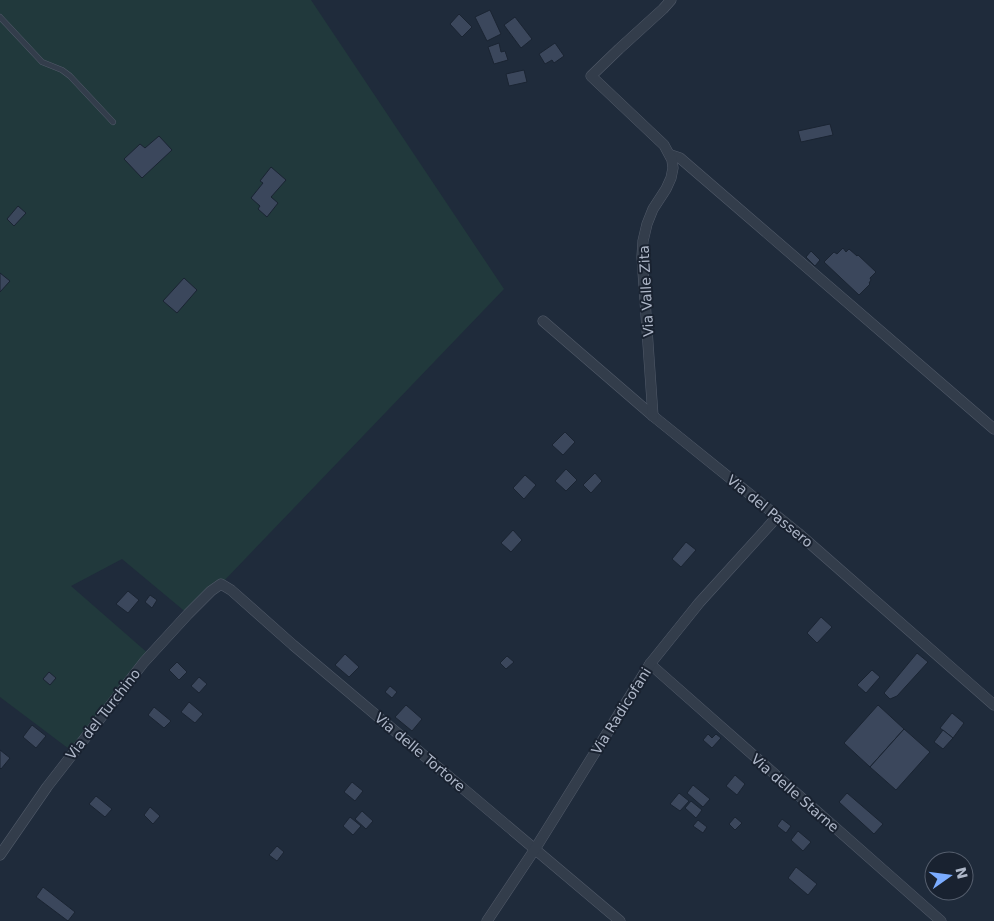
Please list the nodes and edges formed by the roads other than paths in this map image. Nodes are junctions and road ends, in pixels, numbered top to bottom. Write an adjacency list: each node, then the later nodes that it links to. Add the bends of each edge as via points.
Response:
1 (670, 0): 4 (street, via 591,76 664,145)
2 (0, 17): 3 (lane, via 37,58 70,76)
3 (113, 122)
4 (671, 156): 6 (street, Via Valle Zita, via 671,178 653,209 643,241); 7 (street, via 680,158)
5 (543, 321): 6 (street, Via del Passero)
6 (653, 416): 8 (street, Via del Passero)
7 (994, 429)
8 (777, 516): 10 (street, Via Radicofani, via 699,603); 11 (street, Via del Passero)
9 (221, 584): 12 (street, Via delle Tortore); 13 (street, Via del Turchino, via 144,662 46,786)
10 (650, 664): 12 (street, Via Radicofani); 16 (street, Via delle Starne)
11 (994, 705)
12 (535, 849): 14 (street, Via Radicofani); 15 (street, Via delle Tortore)
13 (0, 856)
14 (487, 921)
15 (620, 921)
16 (941, 921)

